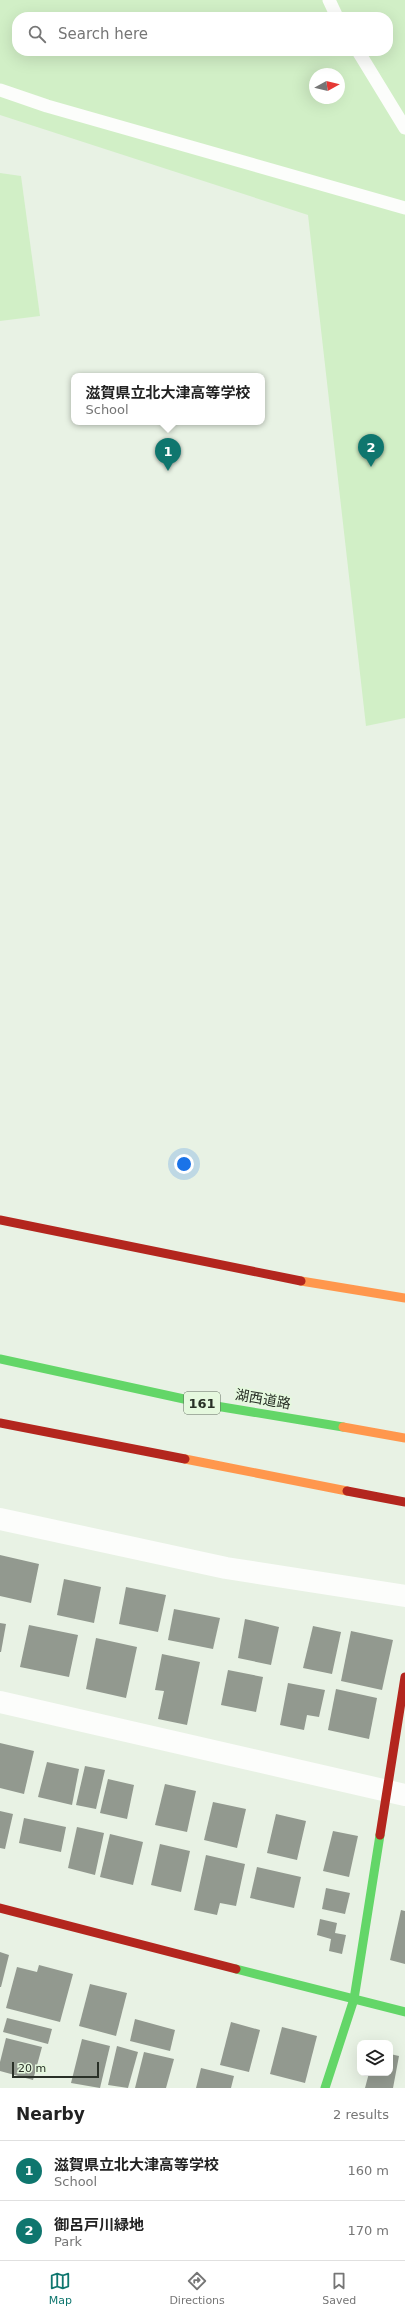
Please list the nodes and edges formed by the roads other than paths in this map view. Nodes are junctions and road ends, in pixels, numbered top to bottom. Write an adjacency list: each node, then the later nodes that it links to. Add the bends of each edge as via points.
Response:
1 (329, 0): 2 (lane)
2 (335, 12)
3 (361, 56): 5 (lane)
4 (0, 90): 6 (lane, via 47,106)
5 (405, 128)
6 (405, 208)
7 (0, 1220): 8 (main road, via 294,1280)
8 (405, 1298)
9 (0, 1359): 11 (main road, 湖西道路 / 161, via 216,1406)
10 (0, 1423): 12 (main road)
11 (405, 1438)
12 (405, 1502)
13 (0, 1520): 14 (street, via 226,1568)
14 (405, 1596)
15 (405, 1677): 17 (main road)
16 (0, 1702): 17 (street)
17 (396, 1793): 19 (main road)
18 (0, 1908): 19 (main road)
19 (354, 1999): 20 (main road); 21 (main road)
20 (405, 2012)
21 (325, 2088)

